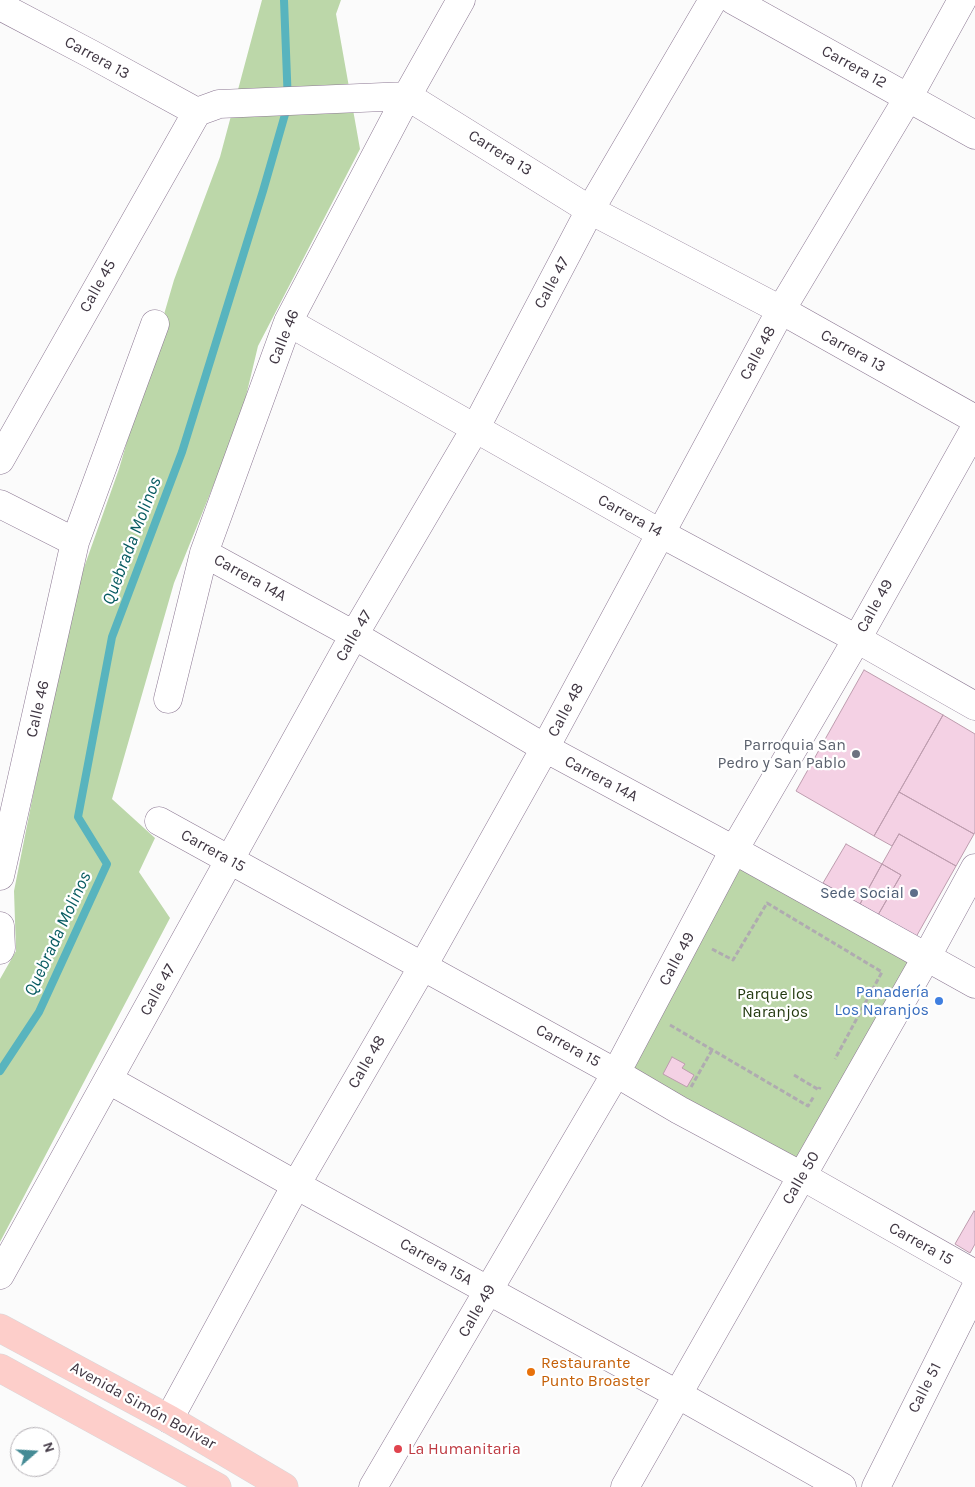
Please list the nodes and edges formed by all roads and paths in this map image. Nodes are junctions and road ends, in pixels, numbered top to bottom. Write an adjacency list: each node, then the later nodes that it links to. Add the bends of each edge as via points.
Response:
1 (462, 0): 6 (street, Calle 46)
2 (714, 0): 10 (street, Calle 47)
3 (733, 0): 7 (street, Carrera 12)
4 (962, 0): 7 (street, Calle 48)
5 (0, 6): 8 (street, Carrera 13)
6 (407, 96): 8 (street, via 219,104); 10 (street, Carrera 13); 12 (street, Calle 46)
7 (908, 98): 9 (street, Carrera 12); 11 (street, Calle 48)
8 (197, 112): 17 (street, Calle 45)
9 (975, 135)
10 (590, 210): 11 (street, Carrera 13); 16 (street, Calle 47)
11 (781, 310): 14 (street, Carrera 13); 19 (street, Calle 48)
12 (288, 322): 16 (street, Carrera 14); 21 (street, Calle 46)
13 (155, 324): 20 (street, Calle 46)
14 (975, 419)
15 (975, 428): 23 (street, Calle 49)
16 (475, 429): 19 (street, Carrera 14); 22 (street, Calle 47)
17 (0, 460)
18 (0, 504): 20 (street)
19 (660, 533): 23 (street, Carrera 14); 26 (street, Calle 48)
20 (75, 542): 31 (street, Calle 46)
21 (204, 553): 22 (street, Carrera 14A); 24 (street, Calle 46)
22 (354, 635): 26 (street, Carrera 14A); 29 (street, Calle 47)
23 (857, 639): 25 (street, Carrera 14); 28 (street, Calle 49)
24 (168, 699)
25 (975, 706)
26 (545, 748): 28 (street, Carrera 14A); 36 (street, Calle 48)
27 (159, 821): 29 (street, Carrera 15)
28 (734, 850): 35 (street, Carrera 14A); 41 (street, Calle 49)
29 (230, 860): 36 (street, Carrera 15); 43 (street, Calle 47)
30 (975, 868): 35 (street, Calle 50)
31 (0, 876)
32 (0, 926): 34 (street)
33 (710, 948): 40 (path, via 733,960 767,903 882,972)
34 (0, 950)
35 (926, 958): 37 (street, Carrera 14A); 47 (street, Calle 50)
36 (422, 966): 41 (street, Carrera 15); 48 (street, Calle 48)
37 (975, 984)
38 (667, 1030): 39 (path, via 670,1024)
39 (712, 1050): 45 (path, via 808,1106); 46 (path)
40 (832, 1066)
41 (616, 1073): 46 (street, Carrera 15); 52 (street, Calle 49)
42 (794, 1076): 44 (path, via 819,1090)
43 (109, 1080): 48 (street, Carrera 15A); 50 (street, Calle 47)
44 (823, 1082)
45 (810, 1102)
46 (679, 1110): 47 (street, Carrera 15)
47 (802, 1176): 49 (street, Carrera 15); 55 (street, Calle 50)
48 (296, 1184): 52 (street, Carrera 15A); 56 (street, Calle 48)
49 (975, 1274)
50 (0, 1275)
51 (975, 1289): 62 (street, Calle 51)
52 (488, 1291): 55 (street, Carrera 15A); 59 (street, Calle 49)
53 (0, 1328): 56 (main road, Avenida Simón Bolívar)
54 (0, 1368): 57 (main road)
55 (678, 1394): 60 (street, Calle 50); 61 (street, Carrera 15A)
56 (169, 1419): 58 (main road, Avenida Simón Bolívar)
57 (218, 1487)
58 (284, 1487)
59 (373, 1487)
60 (625, 1487)
61 (842, 1487)
62 (876, 1487)

